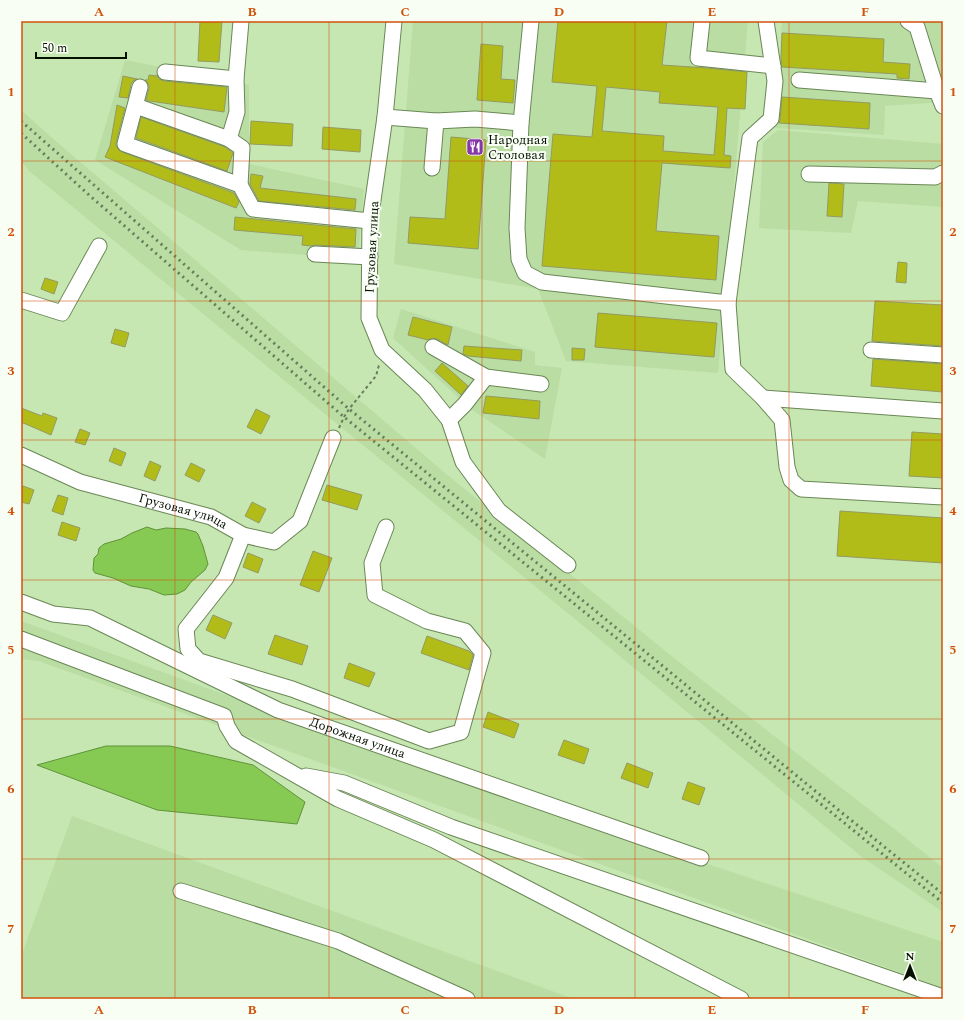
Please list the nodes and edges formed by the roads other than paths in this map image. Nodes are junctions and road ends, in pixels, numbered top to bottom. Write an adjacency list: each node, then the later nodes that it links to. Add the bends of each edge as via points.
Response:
1 (241, 21): 9 (street)
2 (394, 21): 15 (street, Грузовая улица)
3 (531, 21): 17 (street)
4 (702, 21): 7 (street, via 698,58)
5 (766, 21): 7 (street)
6 (908, 21): 12 (street, via 917,27)
7 (773, 66): 28 (street, via 775,81 771,119 750,138)
8 (165, 72): 9 (street)
9 (236, 79): 18 (street, via 237,112)
10 (799, 80): 12 (street)
11 (140, 87): 13 (street)
12 (937, 91): 14 (street)
13 (136, 106): 18 (street); 22 (street, via 125,144)
14 (943, 106)
15 (385, 117): 16 (street); 23 (street, Грузовая улица)
16 (436, 122): 17 (street, via 475,119); 19 (street)
17 (521, 123): 28 (street, via 517,228 519,259 526,273 542,282)
18 (229, 139): 22 (street, via 242,148)
19 (432, 168)
20 (943, 173): 21 (street, via 935,177)
21 (809, 174)
22 (240, 185): 23 (street, via 253,209)
23 (370, 221): 26 (street, Грузовая улица)
24 (99, 246): 27 (street, via 62,313)
25 (315, 254): 26 (street)
26 (370, 257): 36 (street, Грузовая улица, via 369,318 382,350 425,390)
27 (21, 300)
28 (728, 303): 34 (street, via 733,368)
29 (433, 347): 32 (street)
30 (871, 350): 31 (street)
31 (943, 355)
32 (486, 378): 33 (street); 36 (street)
33 (541, 384)
34 (763, 398): 35 (street); 39 (street, via 782,420 787,467 791,480 801,489)
35 (943, 411)
36 (449, 420): 42 (street, via 463,462 499,511)
37 (334, 438): 41 (street, Грузовая улица, via 300,521 274,542)
38 (21, 455): 41 (street, Грузовая улица, via 80,482 210,517)
39 (943, 498)
40 (386, 527): 41 (street, via 372,563 375,595 426,621 465,632 483,653 461,732 429,741 292,689 199,661 188,649 186,629 226,578)
41 (242, 535)
42 (568, 564)
43 (21, 602): 46 (street, Дорожная улица, via 53,614 90,618 278,710)
44 (21, 639): 45 (street, via 224,716 226,726 236,741)
45 (295, 774): 48 (street, via 344,783 451,827); 50 (street, via 338,799 434,840)
46 (701, 858)
47 (181, 891): 49 (street, via 338,941)
48 (943, 997)
49 (467, 999)
50 (741, 999)

